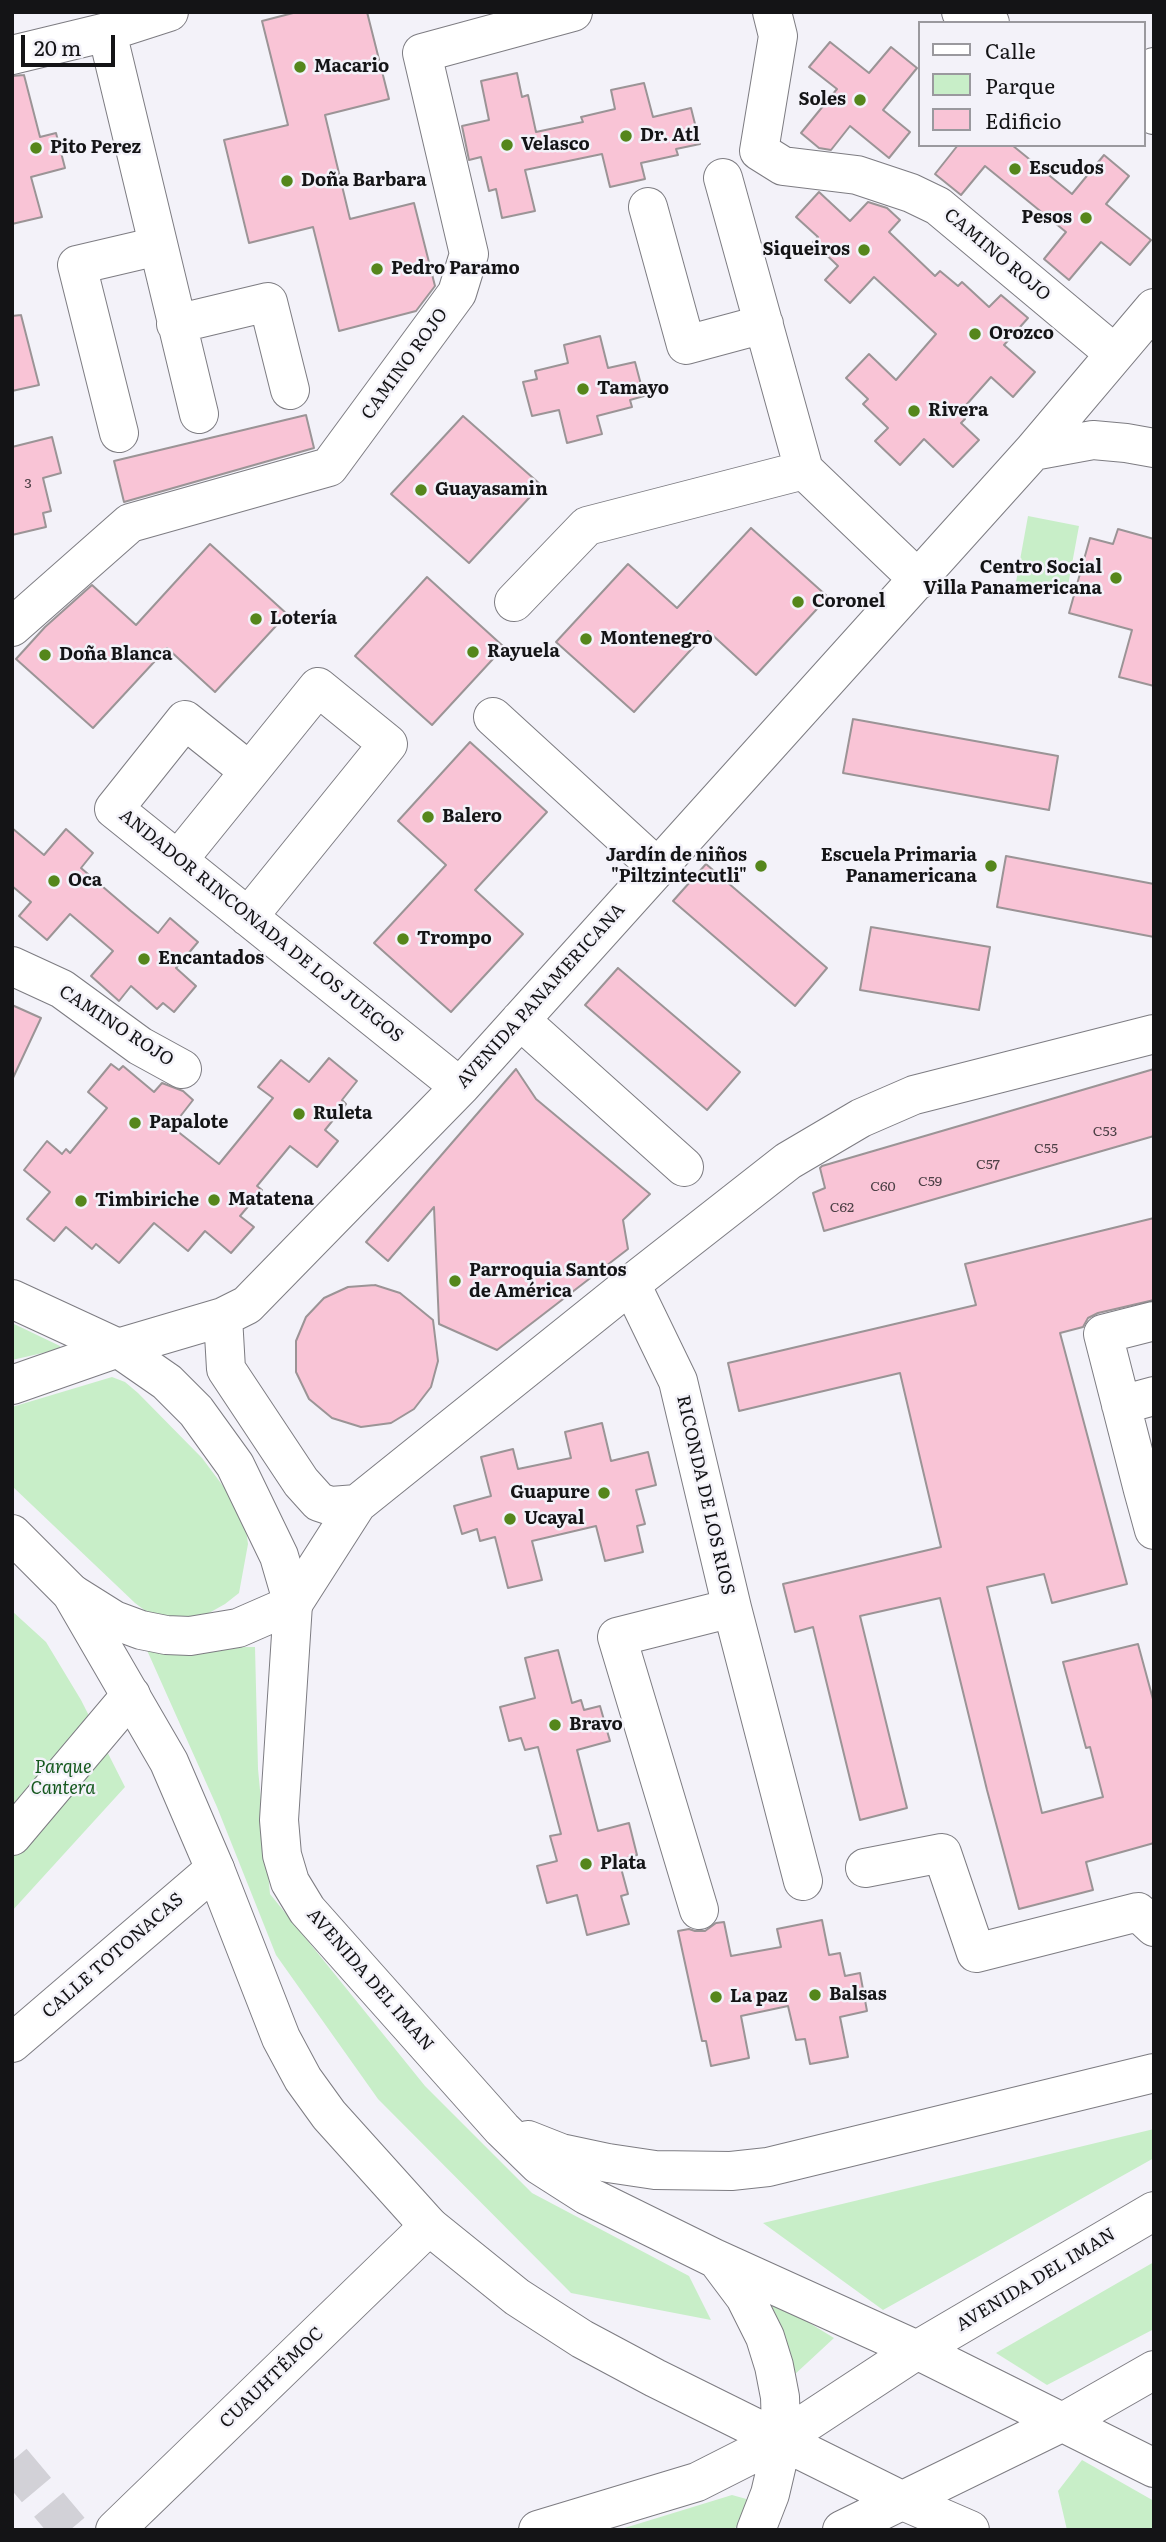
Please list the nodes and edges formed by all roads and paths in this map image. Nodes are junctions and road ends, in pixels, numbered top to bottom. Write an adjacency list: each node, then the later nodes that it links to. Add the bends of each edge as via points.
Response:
1 (169, 12): 6 (street)
2 (573, 12): 23 (street, CAMINO ROJO, via 422,53 469,254 457,293 329,467 130,523)
3 (772, 12): 14 (street, CAMINO ROJO, via 778,36 760,151 783,166 857,175 938,205)
4 (961, 12): 5 (street)
5 (985, 21)
6 (107, 32): 7 (street); 10 (street)
7 (12, 55)
8 (723, 178): 13 (street)
9 (648, 207): 13 (street, via 686,345)
10 (158, 246): 12 (street); 17 (street, via 78,265)
11 (1154, 308): 14 (street, AVENIDA PANAMERICANA)
12 (176, 324): 15 (street, via 268,302); 16 (street)
13 (764, 324): 20 (street)
14 (1115, 354): 19 (street, AVENIDA PANAMERICANA)
15 (290, 390)
16 (199, 414)
17 (119, 433)
18 (1154, 448): 19 (street, via 1093,440)
19 (1033, 450): 21 (street, AVENIDA PANAMERICANA)
20 (804, 470): 21 (street); 22 (street, via 587,526)
21 (919, 580): 27 (street, AVENIDA PANAMERICANA)
22 (514, 602)
23 (12, 627)
24 (493, 717): 27 (street)
25 (249, 772): 26 (street); 26 (street, ANDADOR RINCONADA DE LOS JUEGOS, via 185,720 114,809); 28 (street, via 317,687 388,744)
26 (178, 860): 28 (street, ANDADOR RINCONADA DE LOS JUEGOS)
27 (657, 868): 30 (street, AVENIDA PANAMERICANA)
28 (248, 917): 33 (street, ANDADOR RINCONADA DE LOS JUEGOS)
29 (12, 966): 32 (street, CAMINO ROJO, via 62,989 140,1046)
30 (520, 1020): 33 (street, AVENIDA PANAMERICANA); 34 (street)
31 (1154, 1034): 35 (street, via 914,1095 861,1118 788,1161)
32 (182, 1069)
33 (460, 1087): 37 (street, AVENIDA PANAMERICANA, via 247,1304)
34 (684, 1167)
35 (631, 1284): 43 (street); 48 (street, RICONDA DE LOS RIOS, via 678,1381)
36 (12, 1299): 39 (street, AVENIDA DEL IMAN)
37 (223, 1317): 39 (street, AVENIDA PANAMERICANA); 43 (street, via 226,1369 301,1482 319,1502)
38 (1154, 1321): 41 (street, via 1103,1334)
39 (118, 1348): 40 (street, AVENIDA PANAMERICANA); 47 (street, AVENIDA DEL IMAN, via 167,1382 196,1411 235,1465 279,1556)
40 (12, 1385)
41 (1138, 1401): 42 (street)
42 (1149, 1488): 44 (street)
43 (357, 1504): 47 (street)
44 (1154, 1530)
45 (12, 1534): 46 (street)
46 (71, 1592): 47 (street, via 114,1620 166,1635 238,1628); 49 (street)
47 (293, 1604): 58 (street, AVENIDA DEL IMAN, via 279,1820 290,1882 307,1910)
48 (732, 1608): 53 (street); 54 (street, RICONDA DE LOS RIOS, via 617,1637)
49 (131, 1695): 50 (street); 52 (street, via 169,1762)
50 (17, 1822)
51 (865, 1868): 55 (street, via 942,1853 976,1953 1138,1912)
52 (215, 1869): 56 (street, CALLE TOTONACAS); 60 (street, via 281,2038 303,2079 329,2115)
53 (803, 1881)
54 (699, 1910)
55 (1154, 1927)
56 (12, 2043)
57 (1154, 2073): 58 (street, via 768,2167 731,2171 655,2170 608,2163 561,2153)
58 (502, 2129): 61 (street, AVENIDA DEL IMAN, via 539,2165 586,2195)
59 (1154, 2211): 62 (street, AVENIDA DEL IMAN)
60 (429, 2226): 65 (street, via 517,2297 582,2339); 68 (street, CUAUHTÉMOC)
61 (715, 2258): 62 (street, AVENIDA DEL IMAN); 65 (street, via 745,2297 765,2337 780,2397)
62 (917, 2350): 64 (street, AVENIDA DEL IMAN); 65 (street, AVENIDA DEL IMAN)
63 (1154, 2370): 64 (street)
64 (1063, 2422): 66 (street, AVENIDA DEL IMAN); 67 (street)
65 (780, 2440): 67 (street); 69 (street, AVENIDA DEL IMAN, via 697,2482); 70 (street, via 770,2494)
66 (1154, 2468)
67 (903, 2501): 71 (street); 72 (street)
68 (115, 2530)
69 (538, 2530)
70 (755, 2530)
71 (842, 2530)
72 (970, 2530)

